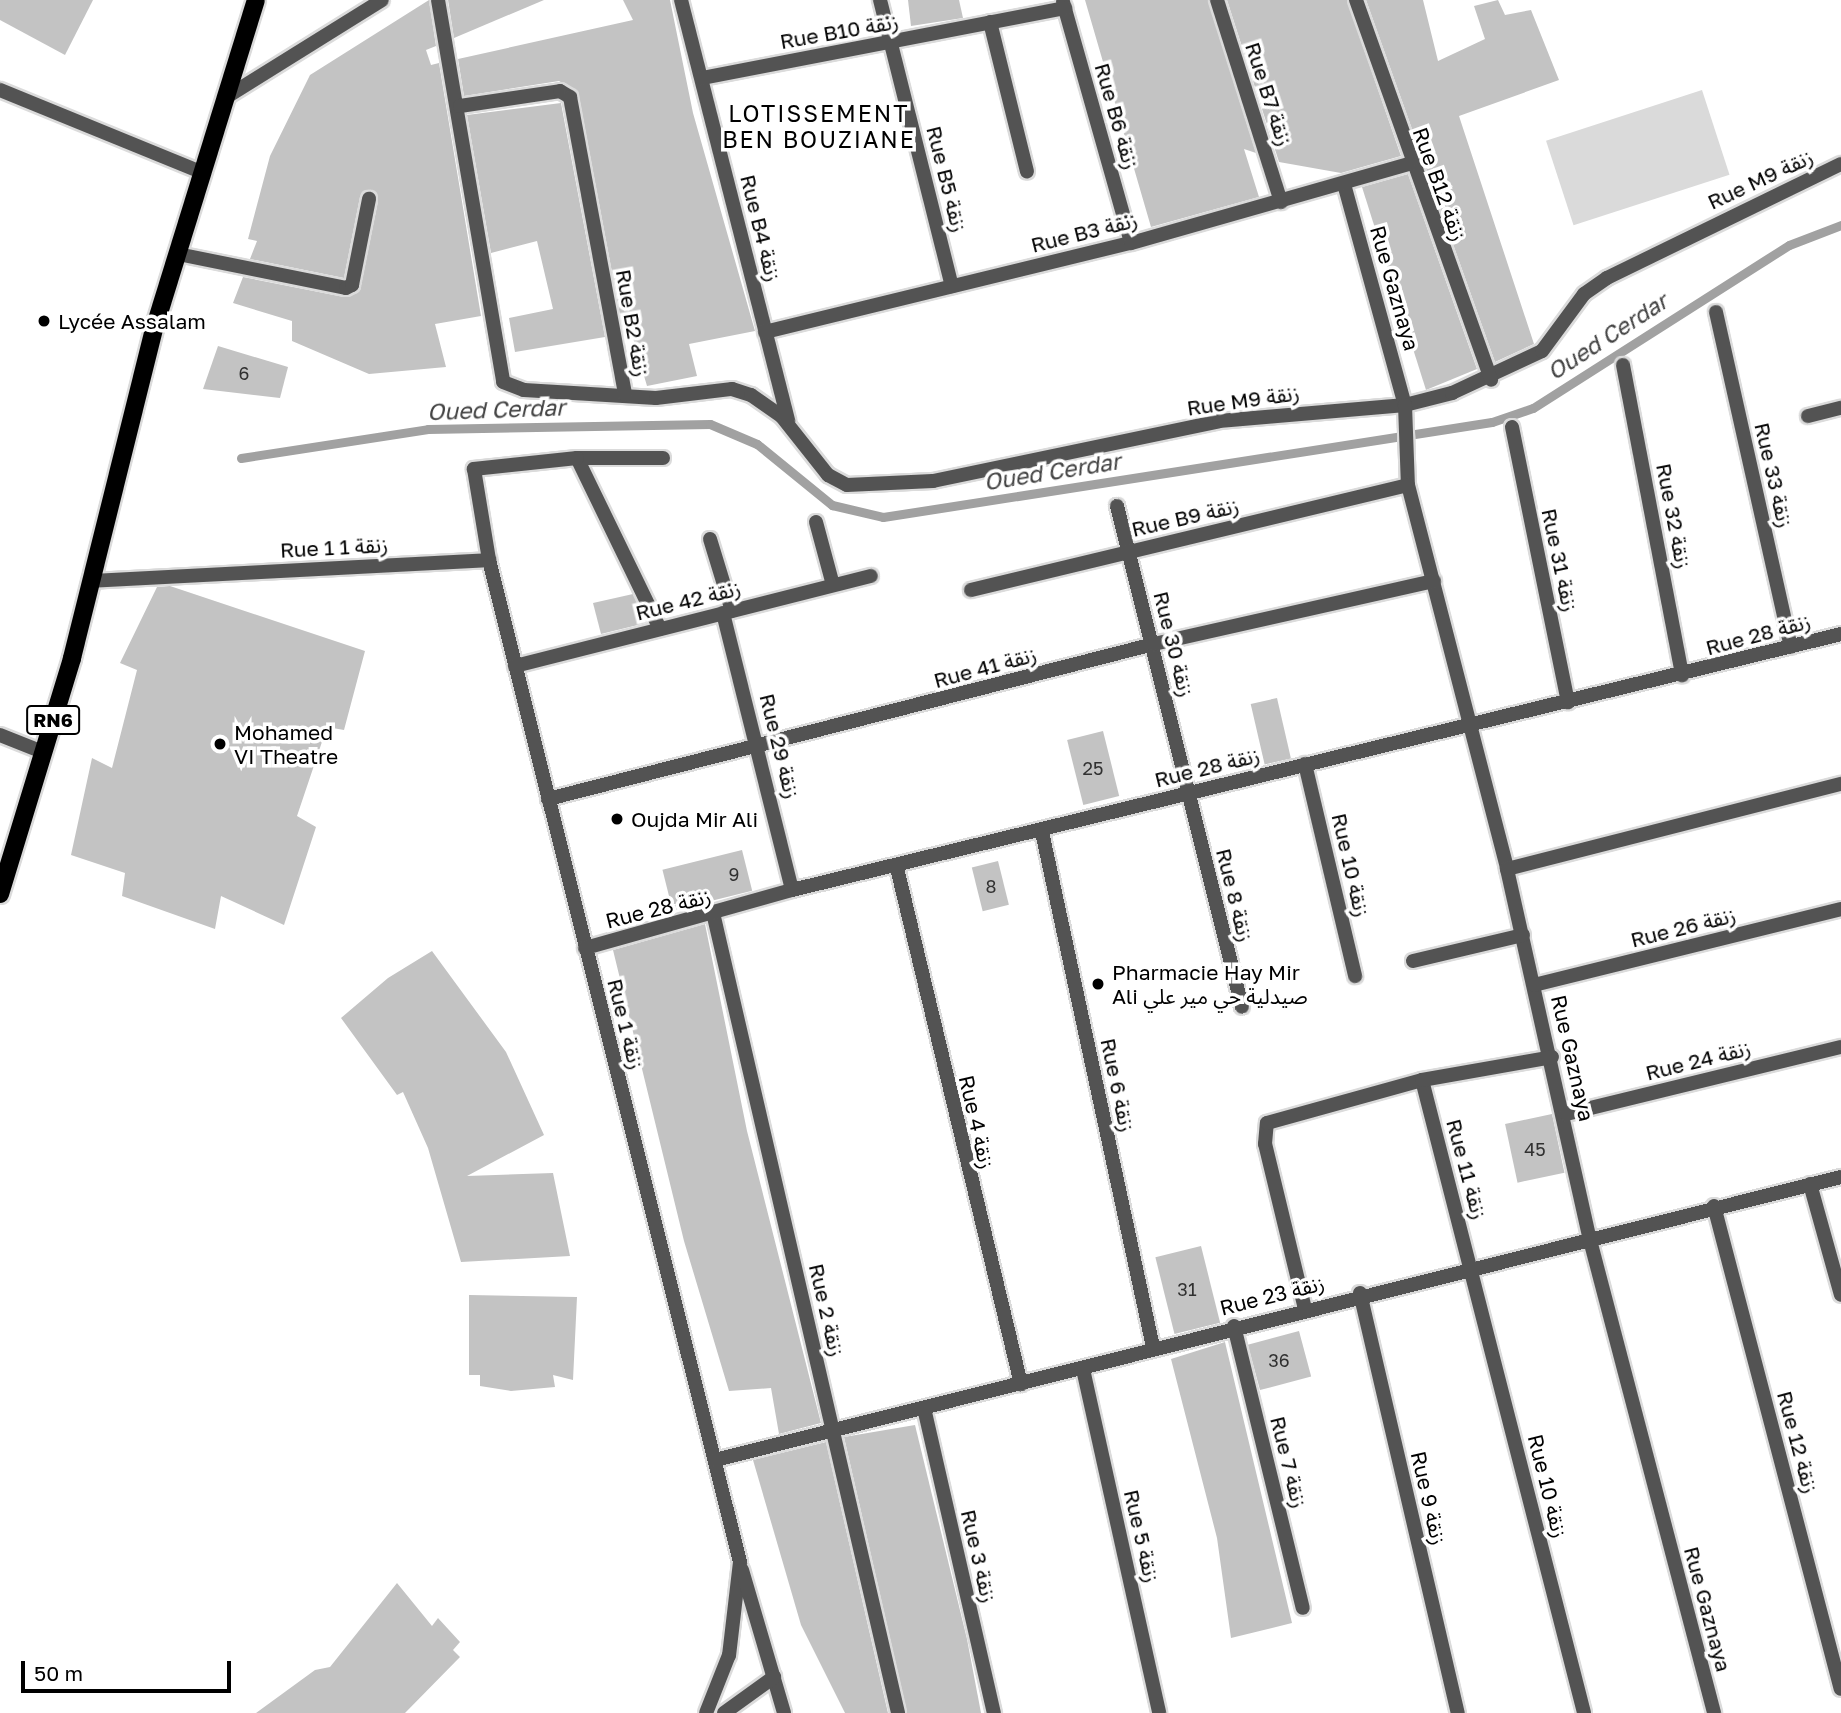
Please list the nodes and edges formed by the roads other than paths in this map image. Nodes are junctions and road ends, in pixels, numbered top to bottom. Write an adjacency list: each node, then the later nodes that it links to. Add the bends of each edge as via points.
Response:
1 (256, 0): 13 (main road, RN6)
2 (382, 0): 13 (street)
3 (438, 0): 14 (street, Rue B2 زنقة)
4 (681, 0): 11 (street, Rue B4 زنقة)
5 (880, 0): 10 (street, Rue B5 زنقة)
6 (1217, 0): 21 (street, Rue B7 زنقة)
7 (1356, 0): 15 (street, Rue B12 زنقة)
8 (1064, 4): 9 (street, Rue B10 زنقة); 22 (street, Rue B6 زنقة)
9 (990, 22): 10 (street, Rue B10 زنقة); 17 (street)
10 (891, 44): 11 (street, Rue B10 زنقة); 24 (street, Rue B5 زنقة)
11 (702, 78): 26 (street, Rue B4 زنقة)
12 (0, 90): 18 (street)
13 (228, 96): 18 (main road, RN6)
14 (460, 106): 29 (street, Rue B2 زنقة, via 503,382 524,390); 29 (street, Rue B2 زنقة, via 560,91 570,97)
15 (1409, 164): 19 (street, Rue B3 زنقة); 28 (street, Rue B12 زنقة)
16 (1841, 164): 28 (street, Rue M9 زنقة, via 1606,278 1584,294 1542,351)
17 (1027, 171)
18 (203, 173): 23 (main road, RN6)
19 (1344, 184): 21 (street, Rue B3 زنقة); 30 (street, Rue Gaznaya)
20 (369, 199): 23 (street, via 352,285 346,288)
21 (1280, 201): 22 (street, Rue B3 زنقة)
22 (1131, 243): 24 (street, Rue B3 زنقة)
23 (178, 254): 44 (main road, RN6)
24 (952, 286): 26 (street, Rue B3 زنقة)
25 (1716, 312): 52 (street, Rue 33 زنقة)
26 (765, 332): 33 (street, Rue B4 زنقة)
27 (1623, 365): 54 (street, Rue 32 زنقة)
28 (1491, 380): 30 (street, Rue M9 زنقة)
29 (625, 395): 33 (street, Rue M9 زنقة, via 732,389 764,400)
30 (1406, 408): 33 (street, Rue M9 زنقة, via 1219,421 879,486 837,482); 37 (street, Rue Gaznaya)
31 (1841, 408): 32 (street)
32 (1808, 416)
33 (789, 426)
34 (1512, 426): 55 (street, Rue 31 زنقة)
35 (577, 458): 36 (street); 42 (street, via 474,469); 49 (street)
36 (663, 458)
37 (1408, 485): 41 (street, Rue B9 زنقة); 45 (street, Rue Gaznaya)
38 (1117, 506): 41 (street, Rue 30 زنقة)
39 (817, 523): 46 (street)
40 (710, 539): 48 (street, Rue 29 زنقة)
41 (1128, 551): 47 (street, Rue B9 زنقة); 51 (street, Rue 30 زنقة)
42 (489, 560): 44 (street, Rue 1 زنقة 1); 53 (street, Rue زنقة 1)
43 (871, 576): 46 (street, Rue 42 زنقة)
44 (90, 581): 59 (main road, RN6)
45 (1434, 581): 51 (street, Rue 41 زنقة); 56 (street, Rue Gaznaya)
46 (833, 585): 48 (street, Rue 42 زنقة)
47 (971, 590)
48 (728, 612): 49 (street, Rue 42 زنقة); 58 (street, Rue 29 زنقة)
49 (660, 629): 53 (street, Rue 42 زنقة)
50 (1841, 634): 52 (street, Rue 28 زنقة)
51 (1154, 644): 58 (street, Rue 41 زنقة); 62 (street, Rue 30 زنقة)
52 (1790, 647): 54 (street, Rue 28 زنقة)
53 (515, 666): 63 (street, Rue زنقة 1)
54 (1682, 675): 55 (street, Rue 28 زنقة)
55 (1568, 702): 56 (street, Rue 28 زنقة)
56 (1471, 724): 60 (street, Rue 28 زنقة); 66 (street, Rue Gaznaya)
57 (0, 735): 59 (street)
58 (760, 748): 63 (street, Rue 41 زنقة); 67 (street, Rue 29 زنقة)
59 (43, 752): 68 (main road, RN6)
60 (1305, 764): 62 (street, Rue 28 زنقة); 74 (street, Rue 10 زنقة)
61 (1841, 784): 66 (street)
62 (1188, 793): 64 (street, Rue 28 زنقة); 76 (street, Rue 8 زنقة)
63 (548, 799): 72 (street, Rue زنقة 1)
64 (1042, 832): 65 (street, Rue 28 زنقة); 90 (street, Rue 6 زنقة)
65 (897, 867): 67 (street, Rue 28 زنقة); 92 (street, Rue 4 زنقة)
66 (1507, 869): 71 (street, Rue Gaznaya)
67 (792, 890): 70 (street, Rue 28 زنقة)
68 (0, 894)
69 (1841, 909): 75 (street, Rue 26 زنقة)
70 (713, 917): 72 (street, Rue 28 زنقة); 94 (street, Rue 2 زنقة)
71 (1522, 935): 73 (street); 75 (street, Rue Gaznaya)
72 (585, 948): 95 (street, Rue زنقة 1)
73 (1413, 961)
74 (1355, 976)
75 (1534, 985): 78 (street, Rue Gaznaya)
76 (1242, 1007)
77 (1841, 1046): 80 (street, Rue 24 زنقة)
78 (1552, 1057): 79 (street); 80 (street, Rue Gaznaya)
79 (1422, 1080): 85 (street, Rue 11 زنقة); 88 (street, via 1267,1123 1270,1164)
80 (1566, 1114): 84 (street, Rue Gaznaya)
81 (1841, 1177): 82 (street, Rue 23 زنقة)
82 (1810, 1184): 83 (street, Rue 23 زنقة); 87 (street)
83 (1714, 1206): 84 (street, Rue 23 زنقة); 99 (street, Rue 12 زنقة)
84 (1590, 1240): 85 (street, Rue 23 زنقة); 108 (street, Rue Gaznaya)
85 (1471, 1269): 86 (street, Rue 23 زنقة); 107 (street, Rue 10 زنقة)
86 (1360, 1293): 88 (street, Rue 23 زنقة); 106 (street, Rue 9 زنقة)
87 (1841, 1295)
88 (1306, 1309): 89 (street, Rue 23 زنقة)
89 (1234, 1326): 90 (street, Rue 23 زنقة); 97 (street, Rue 7 زنقة)
90 (1153, 1347): 91 (street, Rue 23 زنقة)
91 (1083, 1369): 92 (street, Rue 23 زنقة); 105 (street, Rue 5 زنقة)
92 (1021, 1384): 93 (street, Rue 23 زنقة)
93 (924, 1408): 94 (street, Rue 23 زنقة); 104 (street, Rue 3 زنقة)
94 (833, 1431): 95 (street, Rue 23 زنقة); 103 (street, Rue 2 زنقة)
95 (715, 1460): 96 (street, Rue زنقة 1)
96 (740, 1562): 98 (street); 100 (street, via 729,1655)
97 (1303, 1608)
98 (774, 1677): 101 (street); 102 (street)
99 (1841, 1689)
100 (706, 1713)
101 (724, 1713)
102 (784, 1713)
103 (898, 1713)
104 (994, 1713)
105 (1159, 1713)
106 (1458, 1713)
107 (1584, 1713)
108 (1714, 1713)

